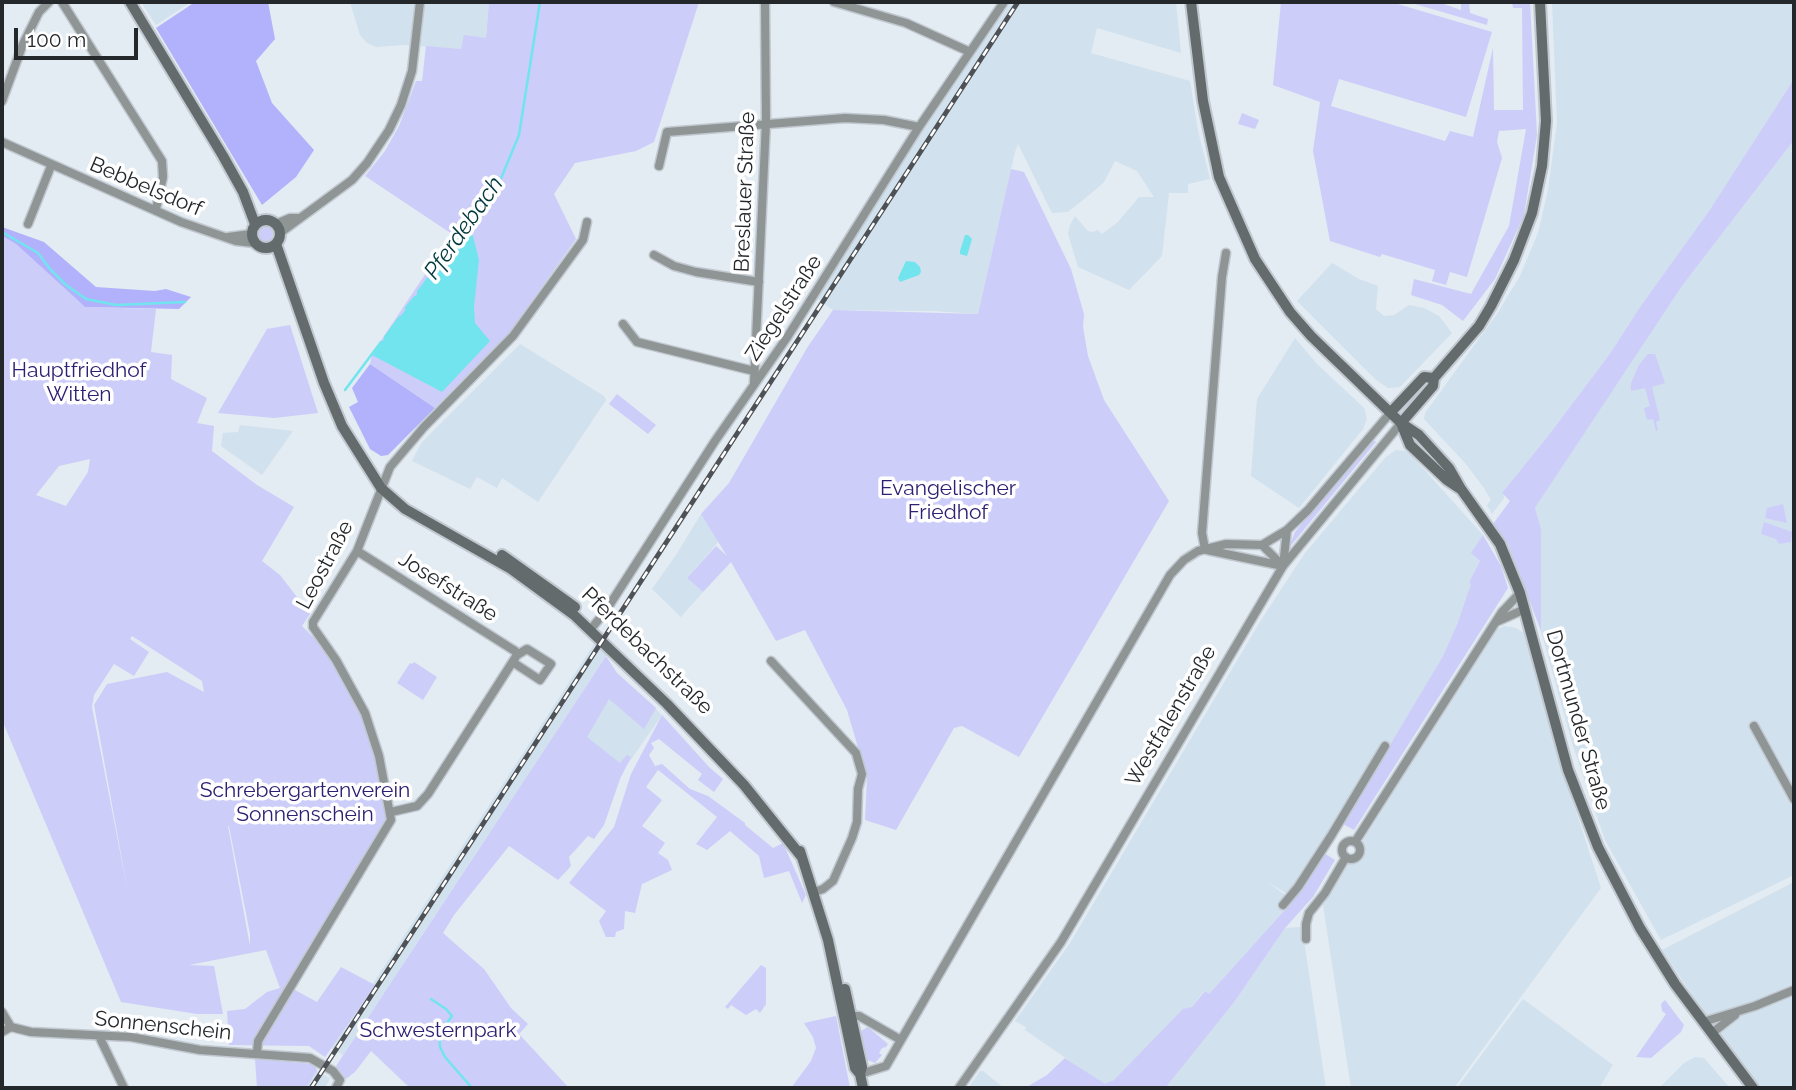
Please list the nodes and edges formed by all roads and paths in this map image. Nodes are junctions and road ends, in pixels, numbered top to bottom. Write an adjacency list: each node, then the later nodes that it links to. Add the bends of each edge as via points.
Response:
1 (49, 2): 11 (street, via 23,44)
2 (62, 2): 17 (street, via 162,160)
3 (130, 2): 20 (main road, via 243,192)
4 (420, 2): 21 (street, via 412,71 389,130 356,176)
5 (765, 2): 12 (street, Breslauer Straße)
6 (834, 2): 10 (street, via 899,21)
7 (1004, 2): 10 (street, Ziegelstraße)
8 (1191, 2): 29 (main road, Dortmunder Straße, via 1203,101 1219,177 1255,259 1311,336)
9 (1541, 2): 27 (main road, Westfalenstraße, via 1546,121 1532,213 1491,306)
10 (970, 52): 13 (street, Ziegelstraße)
11 (2, 101)
12 (766, 122): 13 (street, via 845,118); 16 (street, via 667,132); 24 (street, Breslauer Straße)
13 (919, 127): 28 (street, Ziegelstraße, via 817,292)
14 (2, 142): 15 (street, Bebbelsdorf)
15 (51, 166): 17 (street, Bebbelsdorf); 19 (street)
16 (659, 166)
17 (156, 209): 20 (street, Bebbelsdorf, via 236,241)
18 (587, 222): 31 (street, Leostraße, via 583,240 513,336 406,447)
19 (28, 224)
20 (256, 230): 21 (main road); 21 (main road, via 258,247)
21 (275, 238): 31 (main road, Pferdebachstraße, via 342,426)
22 (1226, 253): 34 (street, via 1202,533)
23 (654, 255): 24 (street, via 696,272)
24 (759, 282): 26 (street, Breslauer Straße)
25 (622, 324): 26 (street, via 637,342)
26 (754, 370): 28 (street, Breslauer Straße)
27 (1434, 379): 29 (main road, Westfalenstraße, via 1424,377); 30 (main road, Westfalenstraße)
28 (754, 383): 40 (street, Ziegelstraße)
29 (1391, 412): 30 (main road, Dortmunder Straße); 32 (street, Westfalenstraße)
30 (1401, 423): 36 (street, Westfalenstraße); 37 (main road, Dortmunder Straße, via 1410,444 1461,489 1500,544)
31 (381, 488): 35 (street, Leostraße); 40 (main road, Pferdebachstraße, via 425,521 454,529 515,563)
32 (1287, 530): 33 (street, Westfalenstraße); 36 (street)
33 (1262, 545): 34 (street, via 1226,544); 36 (street)
34 (1205, 549): 36 (street); 63 (street, via 1192,554 1170,575)
35 (357, 551): 45 (street, Leostraße, via 312,624 365,713); 45 (street, Josefstraße, via 515,651 515,659 428,794 417,806)
36 (1283, 566): 69 (street, Westfalenstraße, via 1061,942)
37 (1520, 593): 38 (main road, Dortmunder Straße); 39 (street)
38 (1525, 609): 39 (street, Dortmunder Straße); 58 (main road, Dortmunder Straße, via 1568,770 1598,847 1653,950)
39 (1496, 622): 47 (street)
40 (593, 628): 50 (main road, Pferdebachstraße, via 671,698 760,792 794,834)
41 (771, 661): 50 (street, via 856,753 862,774 852,838 833,881)
42 (1755, 726): 44 (street)
43 (1385, 746): 46 (street)
44 (1794, 799)
45 (391, 812): 64 (street, via 386,832 258,1041)
46 (1331, 836): 48 (street); 51 (street)
47 (1355, 842): 48 (street); 49 (street, via 1358,855)
48 (1344, 845): 49 (street)
49 (1346, 857): 52 (street, via 1309,913)
50 (814, 892): 53 (main road, Pferdebachstraße)
51 (1283, 905)
52 (1306, 939)
53 (828, 940): 57 (main road, Pferdebachstraße); 65 (main road, Pferdebachstraße)
54 (1794, 990): 55 (street)
55 (1740, 1011): 58 (street); 61 (street)
56 (2, 1012): 59 (street)
57 (851, 1016): 63 (street); 65 (main road, Pferdebachstraße)
58 (1703, 1022): 61 (main road, Dortmunder Straße)
59 (11, 1027): 60 (street); 62 (street, Sonnenschein)
60 (2, 1032)
61 (1712, 1033): 70 (main road, Dortmunder Straße)
62 (99, 1036): 64 (street, Sonnenschein); 66 (street)
63 (901, 1040): 65 (street, via 886,1066)
64 (257, 1052): 67 (street, Sonnenschein, via 321,1063 340,1080)
65 (860, 1074): 68 (main road)
66 (124, 1088)
67 (336, 1088)
68 (863, 1088)
69 (960, 1088)
70 (1753, 1088)

